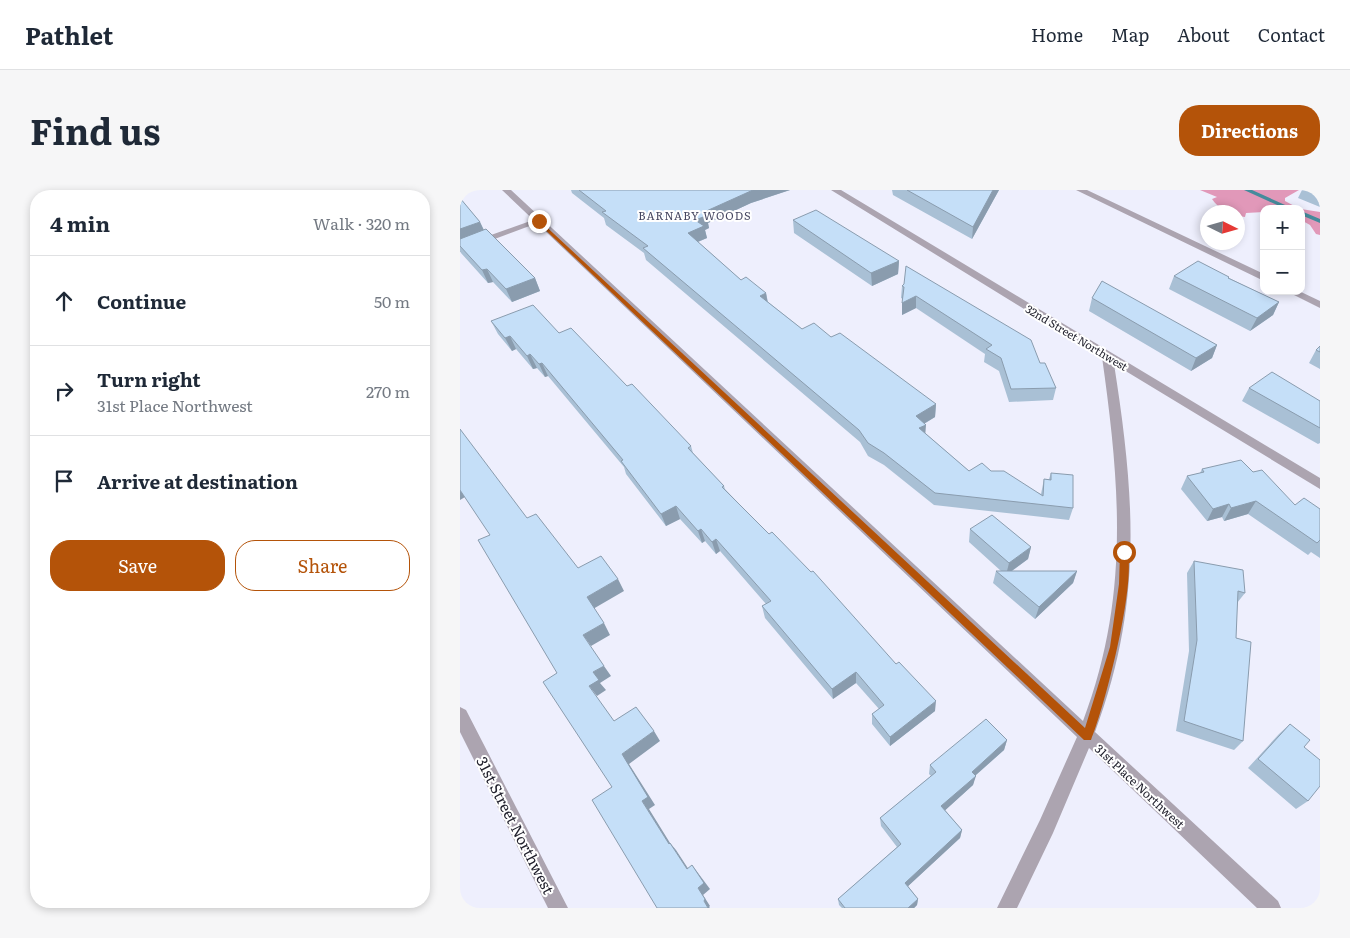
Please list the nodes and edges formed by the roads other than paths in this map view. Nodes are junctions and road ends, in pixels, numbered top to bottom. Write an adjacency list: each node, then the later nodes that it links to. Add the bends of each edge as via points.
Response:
1 (506, 190): 4 (street, 31st Place Northwest)
2 (835, 190): 9 (street, 32nd Street Northwest)
3 (1080, 190): 6 (street)
4 (539, 221): 5 (street); 12 (street, 31st Place Northwest)
5 (460, 249)
6 (1260, 276)
7 (1299, 295): 8 (street)
8 (1320, 305)
9 (1107, 355): 10 (street, 32nd Street Northwest); 12 (street, via 1124,494 1123,584 1114,647)
10 (1320, 484)
11 (460, 715): 13 (street, 31st Street Northwest)
12 (1087, 737): 14 (street); 15 (street, 31st Place Northwest)
13 (558, 908)
14 (1007, 908)
15 (1271, 908)

